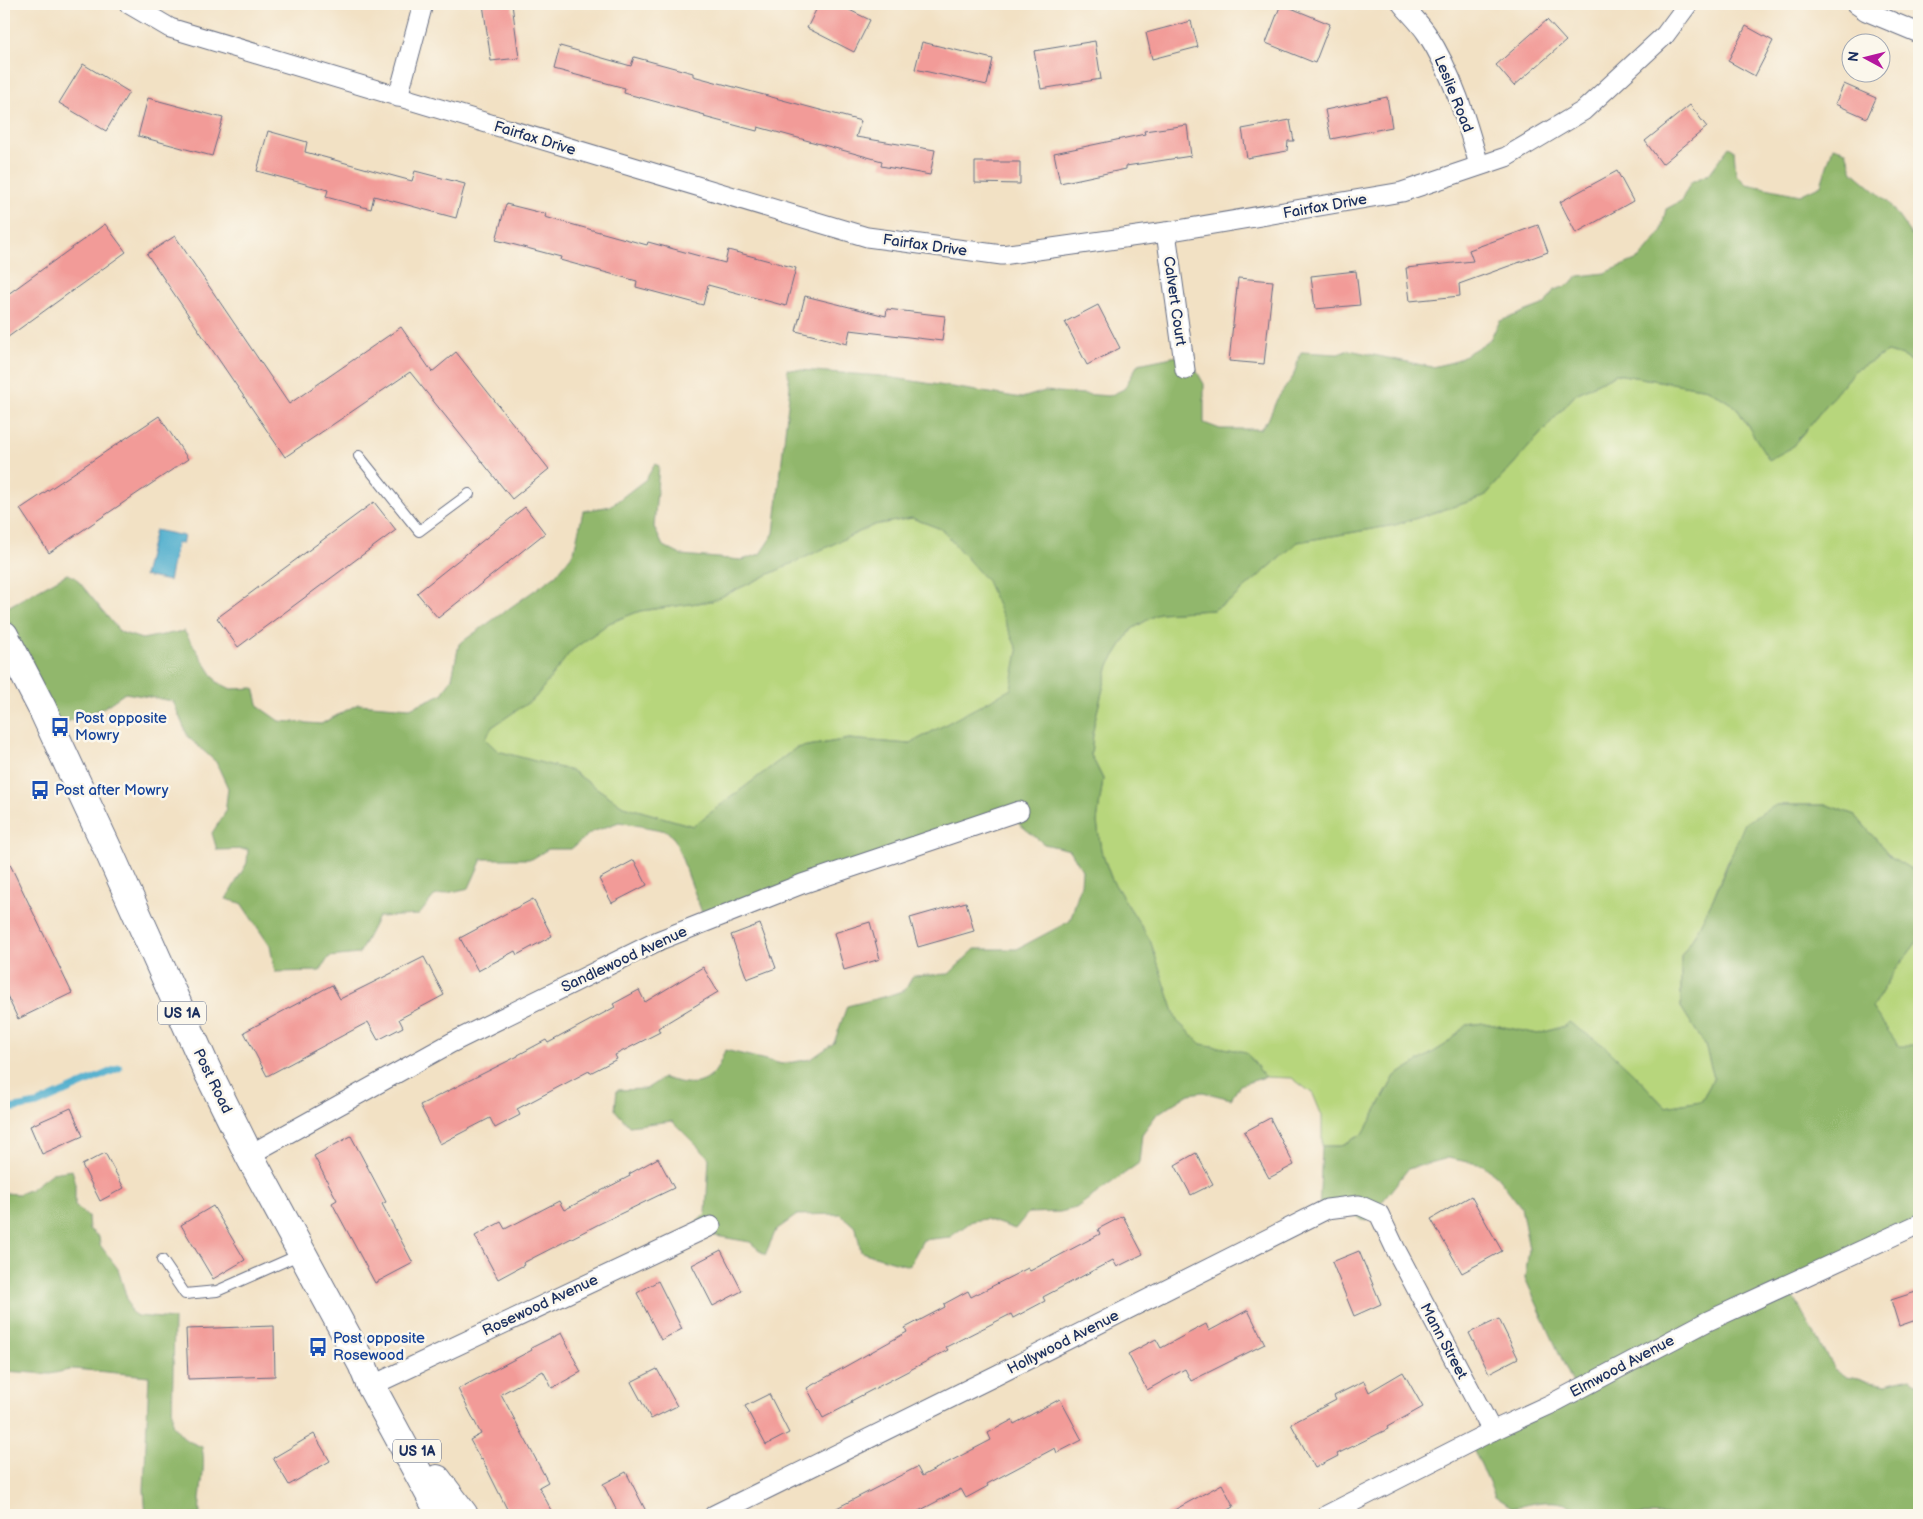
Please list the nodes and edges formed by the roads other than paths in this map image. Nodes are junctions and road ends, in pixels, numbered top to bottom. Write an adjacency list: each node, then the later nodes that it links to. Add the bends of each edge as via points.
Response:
1 (129, 4): 7 (street, Fairfax Drive, via 170,28)
2 (423, 4): 7 (street)
3 (1402, 4): 8 (street, Leslie Road, via 1426,33 1446,67 1464,111)
4 (1688, 4): 8 (street, Fairfax Drive, via 1665,34 1582,112 1506,157)
5 (1856, 4): 6 (street)
6 (1919, 33)
7 (398, 97): 9 (street, Fairfax Drive, via 867,237 1002,256)
8 (1478, 165): 9 (street, Fairfax Drive, via 1402,192)
9 (1166, 232): 10 (street, Calvert Court)
10 (1185, 370)
11 (359, 456): 12 (lane, via 419,531)
12 (469, 494)
13 (4, 635): 15 (main road, Post Road / US 1A, via 42,708)
14 (1019, 811): 15 (street, Sandlewood Avenue, via 802,884 660,940 451,1042)
15 (249, 1155): 19 (main road, Post Road / US 1A)
16 (1919, 1224): 22 (street, Elmwood Avenue, via 1708,1321)
17 (711, 1226): 21 (street, Rosewood Avenue)
18 (1396, 1250): 22 (street, Mann Street); 25 (street, Hollywood Avenue, via 1379,1214 1359,1204 1327,1209)
19 (302, 1254): 20 (lane, via 217,1291 185,1294); 21 (main road, Post Road / US 1A, via 362,1364)
20 (162, 1260)
21 (370, 1386): 23 (main road, Post Road / US 1A); 24 (main road, Post Road / US 1A)
22 (1492, 1431): 26 (street, Elmwood Avenue)
23 (441, 1515)
24 (464, 1515)
25 (714, 1515)
26 (1327, 1515)

